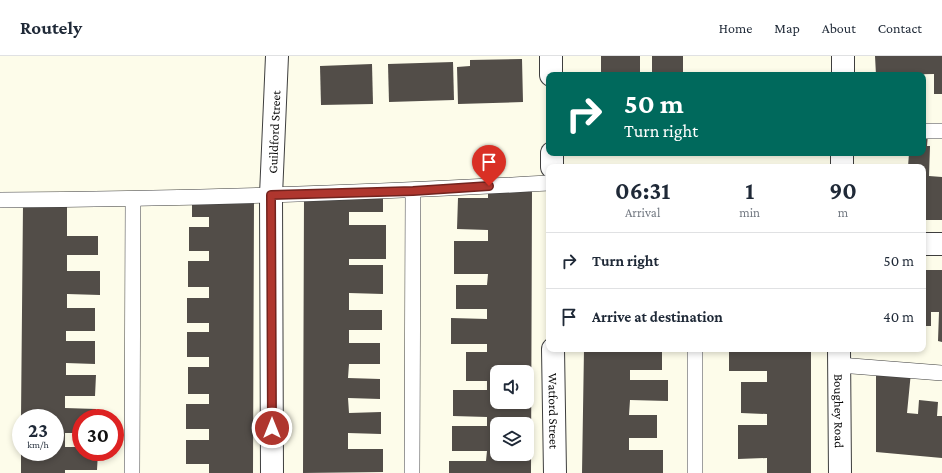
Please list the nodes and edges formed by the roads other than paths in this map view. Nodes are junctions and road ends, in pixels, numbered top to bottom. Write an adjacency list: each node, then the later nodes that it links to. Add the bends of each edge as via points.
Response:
1 (277, 56): 10 (street, Guildford Street)
2 (551, 56): 4 (street)
3 (843, 56): 5 (street)
4 (551, 72)
5 (843, 72)
6 (926, 131): 7 (lane)
7 (942, 131)
8 (546, 183): 9 (lane)
9 (413, 191): 10 (lane); 21 (lane)
10 (271, 195): 11 (lane); 20 (street, Guildford Street)
11 (133, 199): 12 (lane); 19 (lane)
12 (0, 200)
13 (926, 244): 14 (street)
14 (942, 244)
15 (553, 352): 22 (street, Watford Street)
16 (695, 352): 23 (lane)
17 (839, 357): 18 (lane); 24 (street, Boughey Road)
18 (942, 372)
19 (132, 473)
20 (272, 473)
21 (412, 473)
22 (555, 473)
23 (695, 473)
24 (840, 473): 25 (street)
25 (845, 473)

